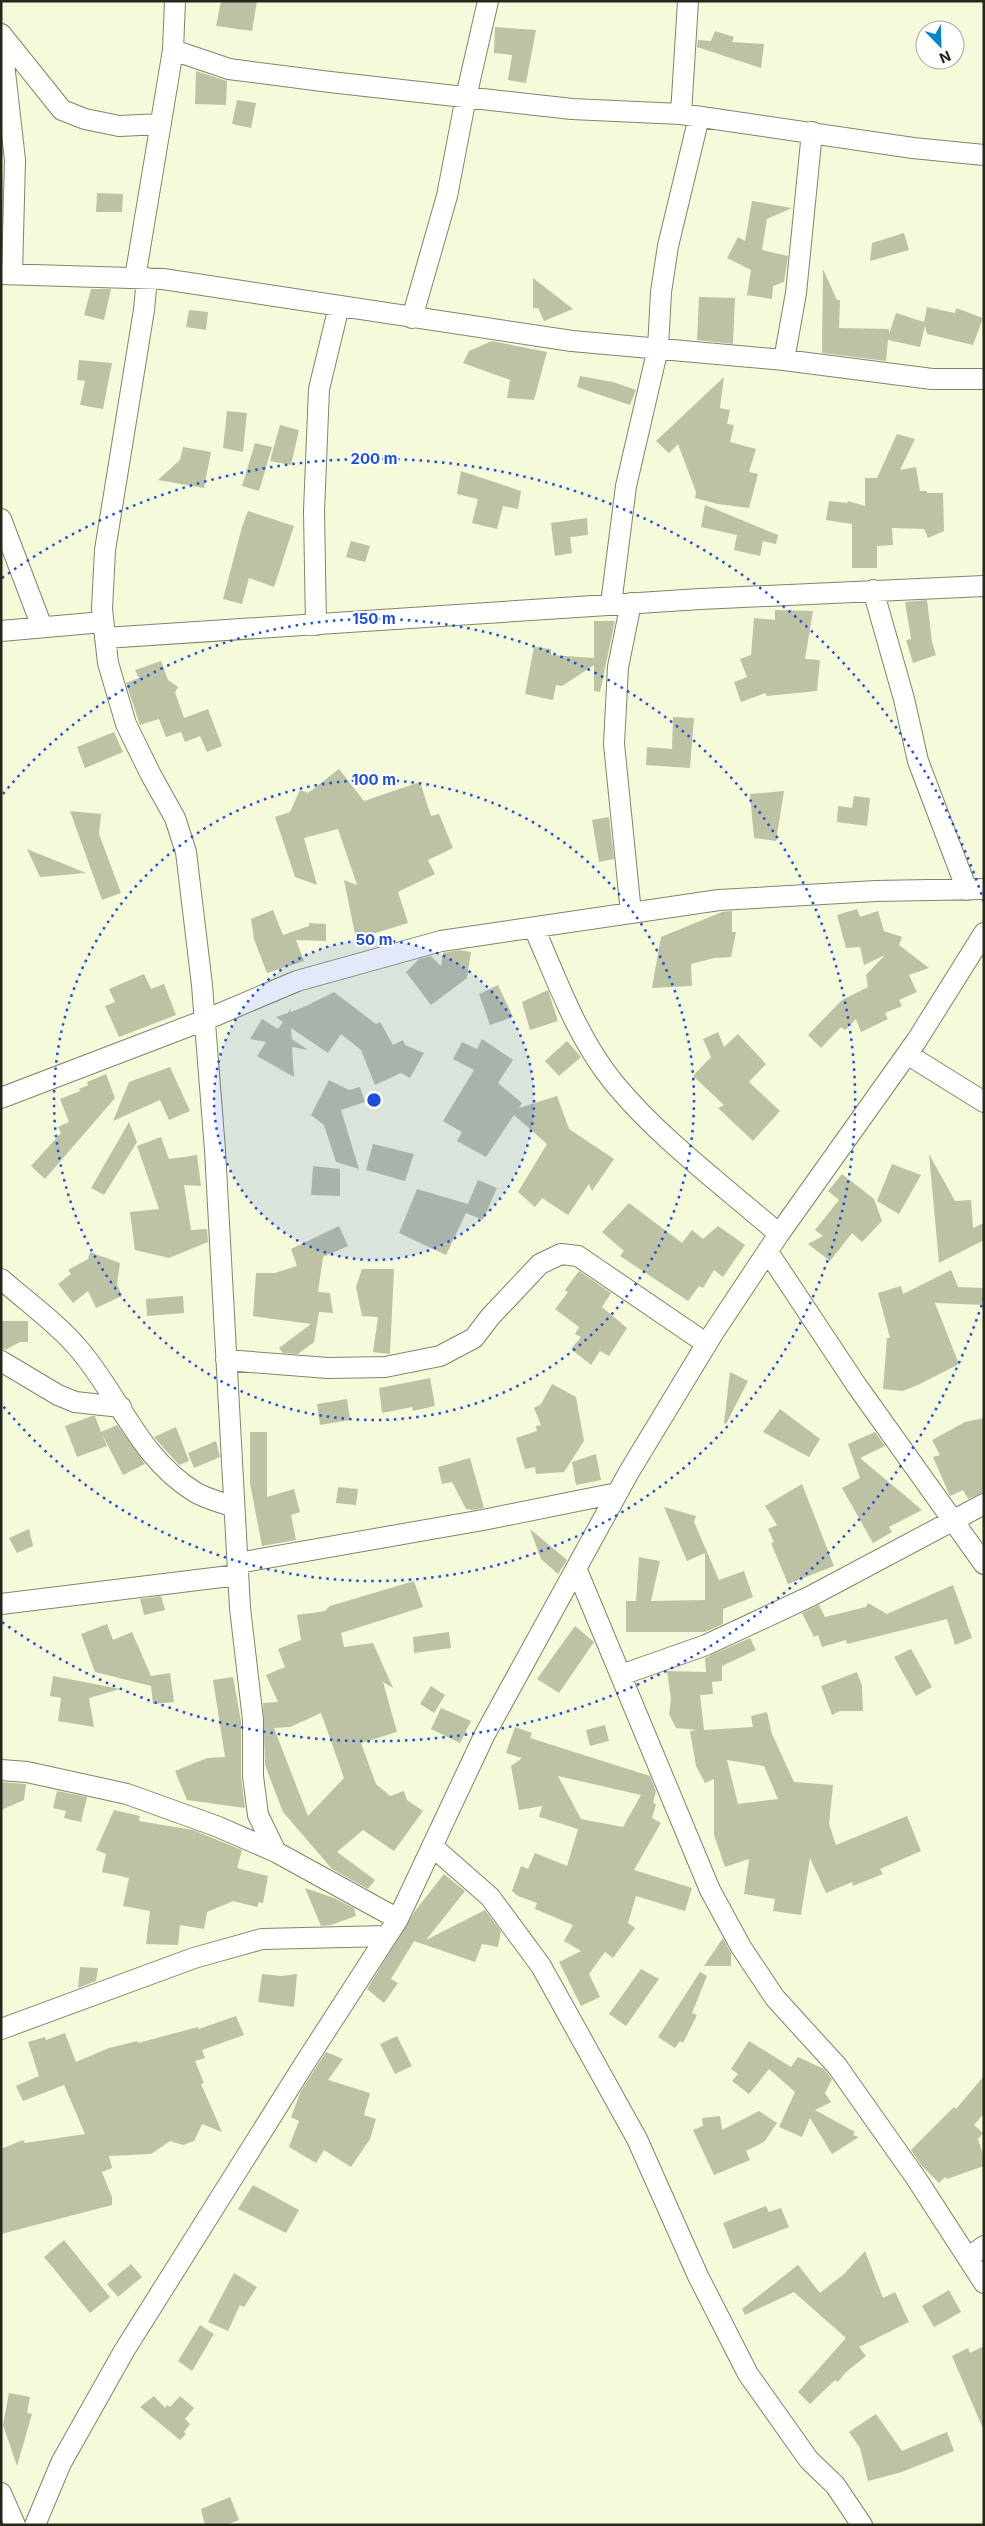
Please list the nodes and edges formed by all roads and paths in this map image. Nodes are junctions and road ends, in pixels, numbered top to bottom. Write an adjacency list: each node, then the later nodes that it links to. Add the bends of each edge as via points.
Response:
1 (175, 1): 5 (street)
2 (488, 1): 6 (street)
3 (688, 1): 7 (street)
4 (1, 36): 8 (street, via 62,110 119,126); 11 (street, via 15,160)
5 (173, 50): 6 (street, via 229,69); 8 (street)
6 (466, 97): 7 (street, via 572,109); 14 (street, via 447,196)
7 (690, 116): 9 (street); 15 (street, via 661,292)
8 (160, 124): 12 (street)
9 (812, 132): 10 (street); 16 (street, via 796,293)
10 (984, 155)
11 (7, 274): 12 (street)
12 (141, 278): 13 (street); 25 (street, via 144,310 104,550)
13 (339, 306): 14 (street); 22 (street, via 319,389 314,512)
14 (412, 318): 15 (street, via 572,341)
15 (658, 348): 16 (street); 21 (street, via 626,486)
16 (784, 360): 17 (street, via 932,379)
17 (984, 379)
18 (1, 519): 23 (street)
19 (984, 586): 20 (street)
20 (873, 590): 21 (street); 26 (street, via 918,761)
21 (621, 604): 22 (street); 27 (street, via 614,744)
22 (316, 625): 25 (street)
23 (42, 627): 24 (street); 25 (street)
24 (1, 630)
25 (104, 630): 30 (street, via 108,663 126,724 175,818 186,852)
26 (975, 889): 27 (street, via 720,900)
27 (631, 913): 28 (street)
28 (534, 928): 30 (street, via 422,946 297,982); 34 (street, via 580,1032 613,1082 655,1126)
29 (984, 933): 31 (street)
30 (205, 1020): 32 (street); 39 (street)
31 (907, 1054): 33 (street); 34 (street)
32 (1, 1098)
33 (984, 1102)
34 (779, 1234): 35 (street)
35 (768, 1252): 37 (street); 44 (street, via 857,1386)
36 (1, 1279): 40 (street, via 76,1346)
37 (707, 1344): 39 (street, via 578,1256 561,1254 540,1264 474,1338 440,1356 385,1367 328,1368); 41 (street)
38 (1, 1360): 40 (street, via 75,1402)
39 (226, 1360): 43 (street)
40 (121, 1407): 43 (street, via 148,1451 169,1472 196,1493)
41 (617, 1493): 46 (street); 47 (street)
42 (984, 1504): 44 (street)
43 (234, 1507): 47 (street)
44 (953, 1519): 45 (street); 49 (street, via 812,1596 706,1645)
45 (984, 1564)
46 (576, 1568): 49 (street); 51 (street, via 484,1736)
47 (238, 1569): 48 (street); 52 (street, via 258,1815)
48 (1, 1604)
49 (621, 1675): 56 (street, via 710,1890 742,1947 775,1998 837,2066)
50 (1, 1770): 52 (street, via 27,1772 128,1794)
51 (432, 1846): 53 (street); 61 (street, via 490,1897 541,1966 637,2139 698,2276 748,2374 809,2460 835,2485)
52 (276, 1852): 53 (street)
53 (398, 1919): 54 (street)
54 (387, 1936): 55 (street, via 262,1939 194,1958); 60 (street, via 124,2351 62,2463)
55 (1, 2028)
56 (976, 2252): 57 (street)
57 (984, 2283)
58 (1, 2492): 59 (street)
59 (15, 2525)
60 (35, 2525)
61 (862, 2525)

